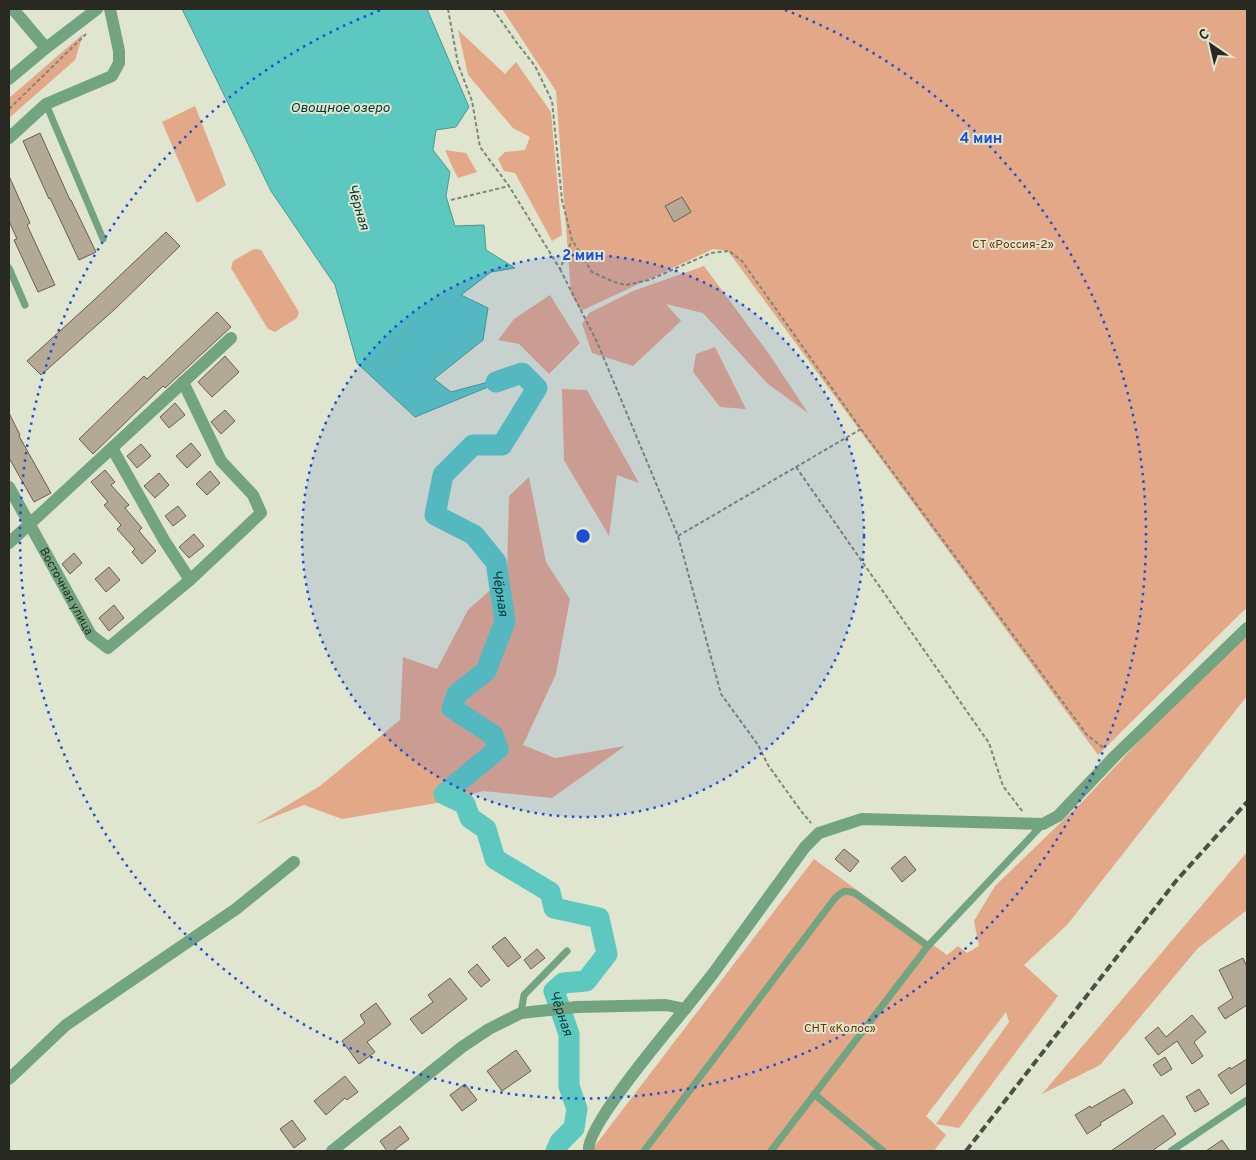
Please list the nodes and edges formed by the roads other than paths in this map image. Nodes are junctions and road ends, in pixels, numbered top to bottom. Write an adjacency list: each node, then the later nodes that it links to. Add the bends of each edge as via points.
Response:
1 (13, 9): 4 (street)
2 (97, 9): 4 (street)
3 (110, 9): 6 (street, via 119,51 119,63 112,76)
4 (46, 48): 5 (street)
5 (9, 79)
6 (46, 104): 7 (street); 8 (lane)
7 (9, 138)
8 (103, 239)
9 (9, 268): 10 (lane)
10 (24, 306)
11 (231, 338): 12 (street)
12 (183, 382): 13 (street); 17 (street, Восточная улица, via 221,461 253,495 261,513)
13 (112, 448): 15 (street); 17 (street)
14 (9, 487): 15 (street, Восточная улица)
15 (29, 525): 16 (street); 17 (street, Восточная улица, via 91,635 108,648)
16 (9, 543)
17 (190, 580)
18 (1247, 628): 19 (street, via 1058,816)
19 (1037, 824): 21 (lane); 23 (street, via 862,819 820,833 805,847)
20 (294, 862): 25 (street, via 236,909 66,1025)
21 (928, 946): 26 (lane); 30 (lane, via 856,894 842,892)
22 (568, 951): 24 (lane, via 524,995)
23 (685, 1009): 24 (street, via 666,1005 577,1007); 29 (street, via 624,1085 595,1132)
24 (521, 1013): 28 (street, via 462,1047)
25 (9, 1079)
26 (814, 1094): 31 (lane); 32 (lane)
27 (1247, 1100): 33 (lane)
28 (332, 1151)
29 (589, 1151)
30 (644, 1151)
31 (771, 1151)
32 (883, 1151)
33 (1171, 1151)

